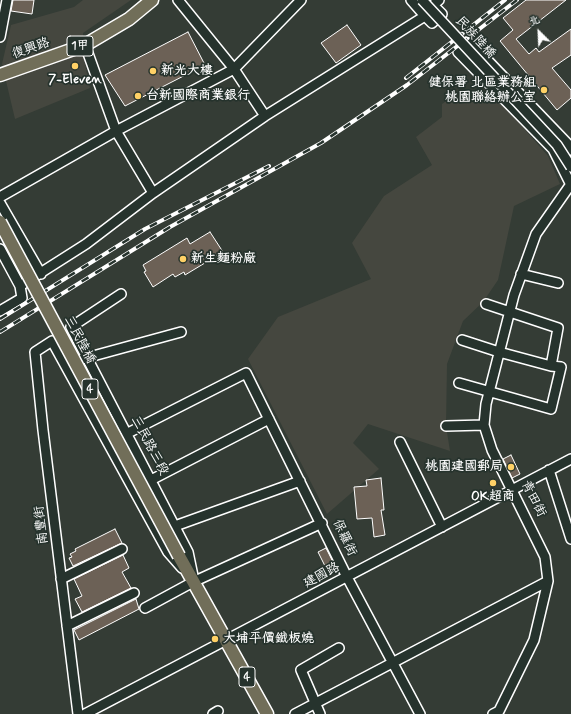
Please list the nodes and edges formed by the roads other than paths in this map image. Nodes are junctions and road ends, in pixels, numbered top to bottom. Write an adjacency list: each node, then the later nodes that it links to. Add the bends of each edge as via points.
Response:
1 (7, 0): 9 (street)
2 (152, 0): 10 (main road, 復興路 / 1甲, via 129,18)
3 (178, 0): 11 (street)
4 (301, 0): 11 (street)
5 (411, 0): 8 (street)
6 (422, 0): 18 (street, 民族陸橋, bridge, via 557,145)
7 (433, 2): 8 (street, via 442,14 432,23)
8 (425, 16): 13 (street)
9 (0, 37)
10 (85, 45): 12 (main road, 復興路 / 1甲); 16 (street)
11 (234, 69): 13 (street); 16 (street)
12 (0, 75)
13 (265, 116): 20 (street)
14 (545, 120): 15 (street); 15 (street, via 469,41 458,52); 17 (street)
15 (531, 126): 19 (street, via 553,149)
16 (116, 131): 20 (street); 21 (street)
17 (571, 150)
18 (571, 166)
19 (571, 184): 26 (street, 青田街, via 536,234)
20 (153, 193): 25 (street, via 86,244)
21 (0, 197)
22 (0, 202): 25 (street)
23 (0, 222): 57 (main road, 三民陸橋 / 4, bridge)
24 (1, 252): 28 (street)
25 (41, 274): 28 (street)
26 (521, 274): 27 (street); 32 (street, 青田街)
27 (558, 283)
28 (20, 286): 31 (street, via 22,298)
29 (121, 294): 37 (street, 三民路三段, via 71,327)
30 (486, 304): 32 (street)
31 (0, 310)
32 (510, 311): 36 (street, 青田街); 39 (street, via 558,328)
33 (181, 332): 37 (street)
34 (462, 340): 36 (street)
35 (52, 341): 38 (street, 三民路三段); 59 (street, 南豐街, via 35,352)
36 (499, 352): 39 (street); 41 (street, 青田街)
37 (86, 357): 38 (street); 45 (street, 三民路三段)
38 (65, 365): 61 (street, 三民路三段, via 168,552)
39 (551, 366): 41 (street, via 561,367 551,409)
40 (459, 383): 41 (street)
41 (489, 392): 43 (street, 青田街)
42 (269, 419): 45 (street, 保羅街, via 246,373); 49 (street); 50 (street, 保羅街)
43 (484, 425): 44 (street); 51 (street, 青田街, via 492,450)
44 (446, 426)
45 (126, 434): 49 (street, 三民路三段)
46 (400, 442): 54 (street)
47 (571, 459): 48 (street, 建國路)
48 (549, 470): 51 (street, 建國路); 55 (street)
49 (151, 480): 53 (street, 三民路三段)
50 (300, 481): 52 (street, 保羅街); 53 (street)
51 (513, 490): 54 (street, 建國路); 60 (street, 青田街, via 545,557)
52 (322, 523): 58 (street, 保羅街); 61 (street)
53 (175, 526): 61 (street, 三民路三段, via 188,552)
54 (442, 527): 58 (street, 建國路)
55 (571, 539)
56 (122, 549): 59 (street)
57 (179, 556): 61 (main road, 三民路三段 / 4)
58 (347, 577): 65 (street, 建國路); 67 (street, 保羅街)
59 (61, 579): 64 (street, 南豐街)
60 (548, 581): 67 (street); 75 (street, 青田街, via 534,640 499,711)
61 (193, 582): 63 (street); 65 (main road, 三民路三段 / 4)
62 (134, 593): 64 (street)
63 (144, 608)
64 (67, 626): 69 (street, 南豐街)
65 (227, 641): 70 (street, 建國路); 71 (main road, 三民路三段 / 4)
66 (339, 648): 68 (street, via 301,670)
67 (393, 663): 68 (street); 74 (street, 保羅街)
68 (315, 704): 72 (street); 73 (street)
69 (78, 714)
70 (85, 714)
71 (267, 714)
72 (295, 714)
73 (320, 714)
74 (420, 714)
75 (493, 714)

